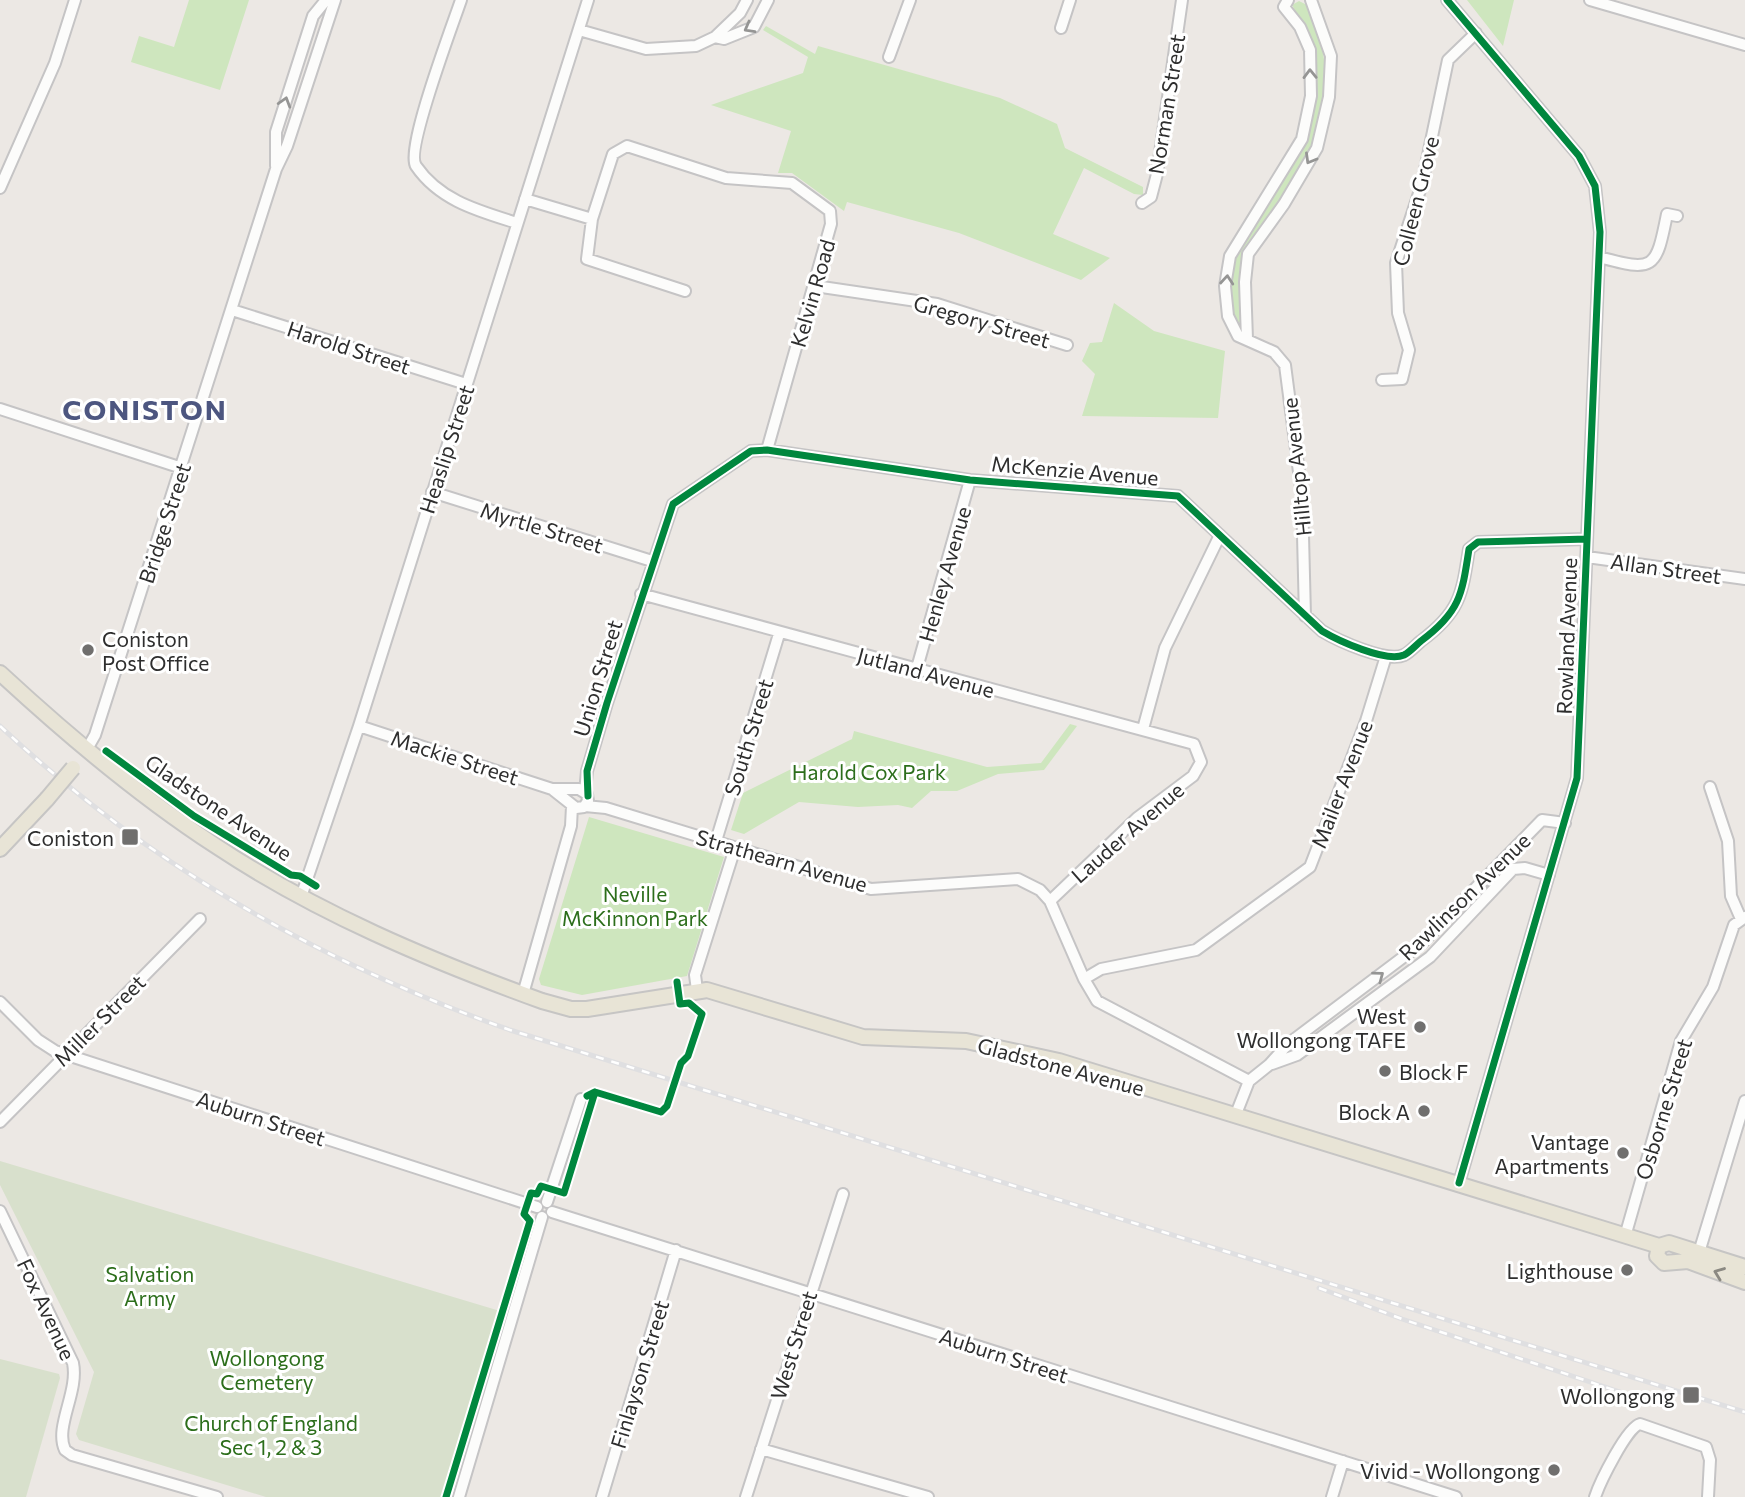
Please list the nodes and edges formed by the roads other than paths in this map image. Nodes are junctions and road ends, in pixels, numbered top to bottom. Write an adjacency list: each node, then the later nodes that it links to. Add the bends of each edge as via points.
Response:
1 (75, 0): 23 (street, via 55,64)
2 (326, 0): 22 (street, Bridge Street, one-way to 2, via 276,132 313,16)
3 (335, 0): 22 (street, Bridge Street)
4 (461, 0): 28 (street, via 412,156 415,165 456,203)
5 (589, 0): 17 (street, Heaslip Street)
6 (747, 0): 19 (street)
7 (768, 0): 19 (street, one-way to 19, via 754,27 724,39)
8 (910, 0): 21 (street)
9 (1070, 0): 16 (street)
10 (1182, 0): 25 (street, Norman Street, via 1157,174 1151,197)
11 (1288, 0): 33 (street, Hilltop Avenue, one-way to 11, via 1238,336 1228,316 1225,286 1230,256 1302,139 1311,96 1310,50 1284,6)
12 (1311, 0): 33 (street, one-way to 33, via 1331,56 1329,97 1317,148 1248,254)
13 (1447, 0): 18 (street, Rowland Avenue)
14 (1590, 0): 15 (street)
15 (1629, 5): 20 (street)
16 (1061, 28)
17 (579, 30): 19 (street, via 646,50 696,46); 24 (street, Heaslip Street)
18 (1476, 33): 29 (street, Rowland Avenue, via 1568,141 1590,175 1598,200); 35 (street, Colleen Grove, via 1448,60 1422,184 1396,262 1398,313 1409,351 1407,381)
19 (715, 37)
20 (1745, 45)
21 (889, 57)
22 (276, 169): 32 (street, Bridge Street)
23 (0, 188)
24 (525, 199): 27 (street); 28 (street, Heaslip Street)
25 (1142, 203)
26 (1677, 216): 29 (street, via 1667,215 1658,255 1646,265)
27 (592, 219): 30 (street, Kelvin Road, via 613,154 627,146 726,178 792,183 830,211 831,224); 31 (street, via 587,259)
28 (517, 223): 36 (street, Heaslip Street)
29 (1599, 257): 43 (street, Rowland Avenue)
30 (815, 286): 34 (street, Gregory Street, via 937,304); 38 (street, Kelvin Road)
31 (685, 291)
32 (232, 310): 36 (street, Harold Street); 39 (street, Bridge Street)
33 (1247, 339): 48 (street, Hilltop Avenue, via 1274,352 1285,365 1302,495)
34 (1067, 345)
35 (1382, 380)
36 (466, 384): 41 (street, Heaslip Street)
37 (0, 409): 39 (street)
38 (767, 450): 40 (street, McKenzie Avenue); 45 (street, McKenzie Avenue, via 751,451 673,505)
39 (182, 467): 55 (street, Bridge Street)
40 (971, 480): 42 (street, McKenzie Avenue, via 1178,496); 51 (street, Henley Avenue)
41 (432, 492): 45 (street, Myrtle Street); 53 (street, Heaslip Street)
42 (1220, 535): 48 (street, McKenzie Avenue); 54 (street, via 1164,648)
43 (1587, 539): 44 (street, Rowland Avenue); 50 (street, via 1478,542 1469,549 1463,587 1446,622 1403,656)
44 (1587, 557): 46 (street, Allan Street); 59 (street, Rowland Avenue, via 1578,767)
45 (652, 561): 47 (street, McKenzie Avenue)
46 (1745, 579)
47 (641, 594): 49 (street, Jutland Avenue); 58 (street, Union Street)
48 (1305, 616): 50 (street, McKenzie Avenue, via 1340,642)
49 (779, 634): 51 (street, Jutland Avenue); 60 (street, South Street)
50 (1386, 656): 68 (street, Mailer Avenue, via 1310,867 1196,950 1101,969)
51 (917, 668): 54 (street, Jutland Avenue)
52 (0, 673): 55 (main road, Gladstone Avenue)
53 (359, 726): 58 (street, Mackie Street); 64 (street, Heaslip Street)
54 (1143, 729): 56 (street, Jutland Avenue, via 1194,744)
55 (87, 749): 62 (main road, Bridge Street, bridge); 64 (main road, Gladstone Avenue, via 216,846)
56 (1200, 762): 65 (street, Lauder Avenue, via 1193,776 1137,818)
57 (1710, 787): 66 (street, via 1728,841 1731,896)
58 (579, 799): 60 (street, Strathearn Avenue); 70 (street, Union Street)
59 (1565, 823): 63 (street, Rowland Avenue); 73 (street, Rawlinson Avenue, one-way to 59, via 1288,1044 1422,943 1542,820)
60 (716, 841): 61 (street, Strathearn Avenue)
61 (735, 848): 65 (street, Strathearn Avenue, via 871,889 1018,879); 69 (street, via 695,975)
62 (0, 849)
63 (1549, 876): 73 (street, Rawlinson Avenue, via 1513,869 1430,957 1297,1055); 79 (street, Rowland Avenue)
64 (301, 897): 70 (main road, Gladstone Avenue, via 393,942)
65 (1051, 901): 68 (street)
66 (1743, 918): 83 (street, Osborne Street, via 1734,925 1713,987 1681,1041)
67 (200, 919): 72 (street, Miller Street)
68 (1084, 979): 74 (street, via 1097,1001)
69 (697, 990): 70 (main road, Gladstone Avenue, via 579,1010); 77 (main road, Gladstone Avenue, via 863,1037 966,1041 1059,1061)
70 (523, 994)
71 (0, 1002): 72 (street, Auburn Street, via 47,1047)
72 (65, 1055): 78 (street, Miller Street); 81 (street, Auburn Street)
73 (1269, 1065): 74 (street, Rawlinson Avenue)
74 (1249, 1081): 77 (street, Rawlinson Avenue)
75 (581, 1099): 81 (street)
76 (1745, 1101): 86 (street)
77 (1236, 1114): 79 (main road, Gladstone Avenue)
78 (0, 1122)
79 (1459, 1183): 83 (main road, Gladstone Avenue)
80 (843, 1194): 89 (street, West Street)
81 (545, 1210): 85 (street, Auburn Street); 93 (street)
82 (0, 1211): 92 (street, Fox Avenue, via 73,1363 74,1389 61,1442 65,1450)
83 (1626, 1233): 84 (main road, Gladstone Avenue)
84 (1667, 1245): 86 (main road, Gladstone Avenue); 86 (main road, Gladstone Avenue, via 1657,1252 1667,1264)
85 (676, 1250): 89 (street, Auburn Street); 94 (street, Finlayson Street)
86 (1697, 1258): 87 (main road, Gladstone Avenue); 88 (main road, Gladstone Avenue, one-way to 86)
87 (1745, 1267)
88 (1745, 1282)
89 (809, 1293): 90 (street, West Street); 91 (street, Auburn Street)
90 (761, 1449): 95 (street, West Street); 96 (street)
91 (1343, 1461): 97 (street); 98 (street, Auburn Street)
92 (217, 1497)
93 (459, 1497)
94 (601, 1497)
95 (746, 1497)
96 (928, 1497)
97 (1332, 1497)
98 (1456, 1497)
99 (1595, 1497): 100 (street, via 1630,1429 1640,1424 1706,1447)
100 (1708, 1497)

